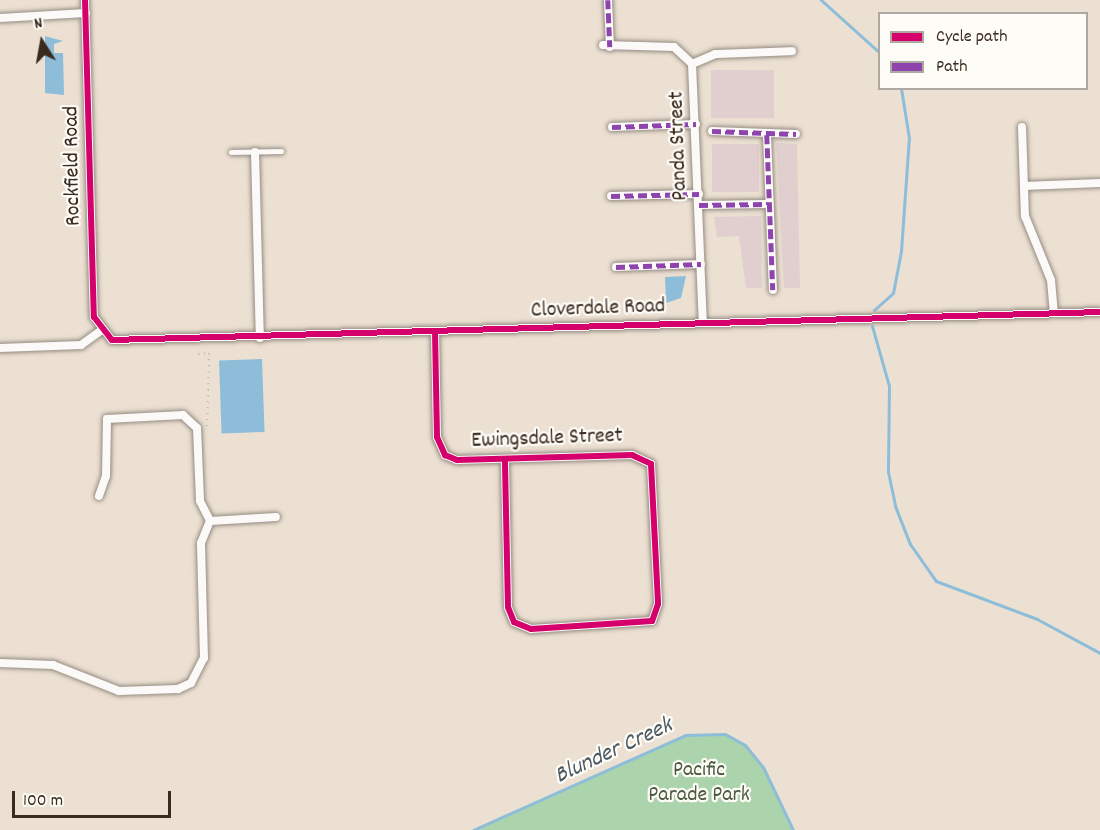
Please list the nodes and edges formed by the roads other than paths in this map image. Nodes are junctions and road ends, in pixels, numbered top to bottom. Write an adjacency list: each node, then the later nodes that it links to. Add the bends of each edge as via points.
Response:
1 (85, 0): 3 (street, Rockfield Road)
2 (608, 0): 6 (street, Panda Street, via 606,46 674,47)
3 (86, 13): 4 (street); 28 (street, Rockfield Road, via 93,305)
4 (0, 18)
5 (792, 51): 6 (street, via 715,54)
6 (692, 64): 7 (street, Panda Street)
7 (696, 124): 8 (street); 18 (street, Panda Street)
8 (612, 127)
9 (1022, 127): 17 (street)
10 (712, 131): 12 (street)
11 (796, 134): 12 (street)
12 (767, 135): 20 (street)
13 (281, 151): 15 (lane)
14 (231, 152): 15 (lane)
15 (255, 152): 30 (street)
16 (1100, 183): 17 (street)
17 (1024, 186): 25 (street, via 1025,216 1051,280)
18 (699, 194): 19 (street); 21 (street, Panda Street)
19 (611, 196)
20 (767, 204): 21 (street); 24 (street)
21 (699, 205): 22 (street, Panda Street)
22 (701, 264): 23 (street); 27 (street, Panda Street)
23 (616, 267)
24 (773, 290)
25 (1054, 312): 26 (street, Cloverdale Road); 27 (street, Cloverdale Road)
26 (1100, 312)
27 (703, 323): 29 (street, Cloverdale Road)
28 (100, 331): 30 (street, Cloverdale Road, via 112,340 131,343); 31 (street, via 81,345)
29 (435, 332): 30 (street, Cloverdale Road); 32 (street, Ewingsdale Street, via 438,445 457,460)
30 (260, 338)
31 (0, 348)
32 (505, 459): 32 (street, Ewingsdale Street, via 508,608 514,622 531,629 652,621 658,604 649,461 632,454)
33 (99, 496): 35 (street, via 106,476 107,419 179,414 197,428 200,501)
34 (276, 518): 35 (street)
35 (210, 521): 36 (street, via 201,543 204,658 191,683 119,691 53,665)
36 (0, 663)

